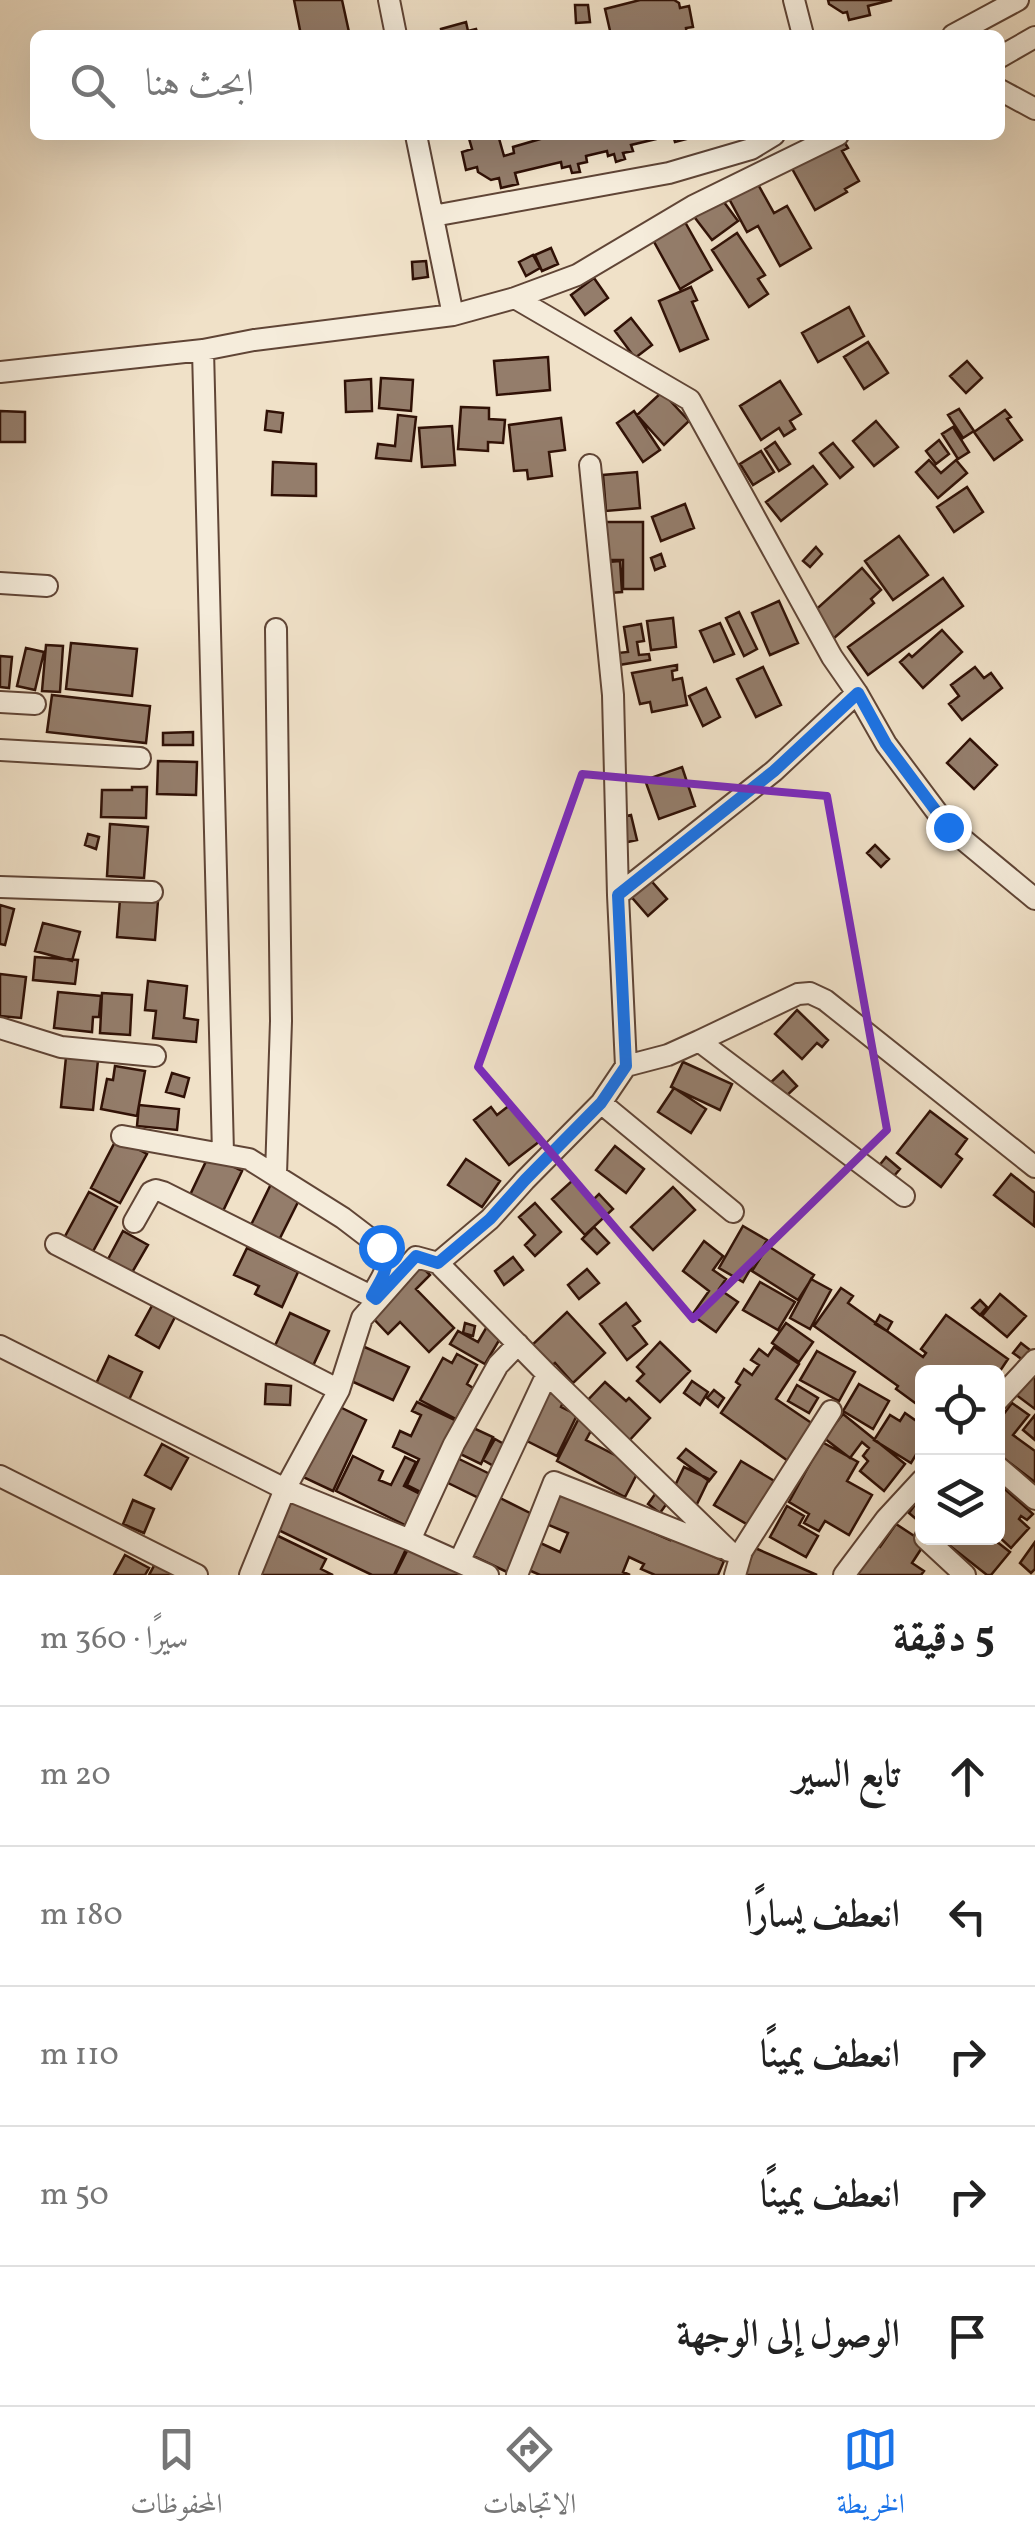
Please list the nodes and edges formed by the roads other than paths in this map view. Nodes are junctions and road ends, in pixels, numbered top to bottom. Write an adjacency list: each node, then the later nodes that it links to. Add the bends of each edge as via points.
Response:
1 (388, 0): 4 (street)
2 (794, 0): 5 (street)
3 (1018, 0): 6 (street)
4 (395, 30)
5 (802, 30)
6 (962, 30)
7 (1035, 37): 8 (street)
8 (1005, 53)
9 (1005, 93): 10 (street)
10 (1035, 109)
11 (417, 140): 14 (street)
12 (766, 140): 14 (street, via 669,173)
13 (828, 140): 15 (street, via 693,206 577,275)
14 (433, 216): 16 (street)
15 (516, 298): 16 (street); 23 (street, via 690,400)
16 (453, 315): 17 (street)
17 (203, 350): 18 (street); 38 (street)
18 (0, 372)
19 (590, 465): 30 (street, via 612,695)
20 (0, 583): 21 (street)
21 (47, 586)
22 (276, 629): 40 (street)
23 (858, 693): 30 (street, via 774,771); 31 (street, via 886,744 948,827)
24 (0, 702): 25 (street)
25 (35, 704)
26 (0, 750): 27 (street)
27 (140, 758)
28 (0, 888): 29 (street)
29 (152, 892)
30 (618, 895): 35 (street)
31 (1035, 899)
32 (0, 1028): 34 (street, via 61,1047)
33 (699, 1041): 35 (street); 39 (street, via 810,992); 41 (street)
34 (155, 1056)
35 (626, 1066): 36 (street)
36 (601, 1103): 42 (street); 45 (street, via 490,1219)
37 (122, 1136): 38 (street)
38 (223, 1153): 40 (street)
39 (1035, 1167)
40 (276, 1174): 46 (street, via 381,1247 388,1258)
41 (904, 1196)
42 (733, 1212)
43 (134, 1222): 46 (street, via 151,1192 163,1192)
44 (56, 1244): 51 (street)
45 (438, 1263): 46 (street, via 416,1256); 47 (street)
46 (374, 1298): 51 (street)
47 (518, 1344): 50 (street); 61 (street, via 498,1364)
48 (0, 1346): 57 (street)
49 (1035, 1360): 52 (street)
50 (546, 1374): 63 (street); 64 (street)
51 (339, 1390): 57 (street)
52 (1005, 1392)
53 (831, 1411): 63 (street)
54 (1005, 1473): 58 (street)
55 (0, 1476): 65 (street)
56 (915, 1488): 59 (street)
57 (285, 1489): 61 (street); 66 (street)
58 (1035, 1499)
59 (896, 1509): 60 (street); 70 (street)
60 (915, 1527)
61 (410, 1540): 64 (street)
62 (934, 1545): 71 (street)
63 (736, 1551): 68 (street, via 554,1482); 69 (street)
64 (459, 1562): 67 (street)
65 (197, 1575)
66 (250, 1575)
67 (488, 1575)
68 (517, 1575)
69 (736, 1575)
70 (844, 1575)
71 (966, 1575)

